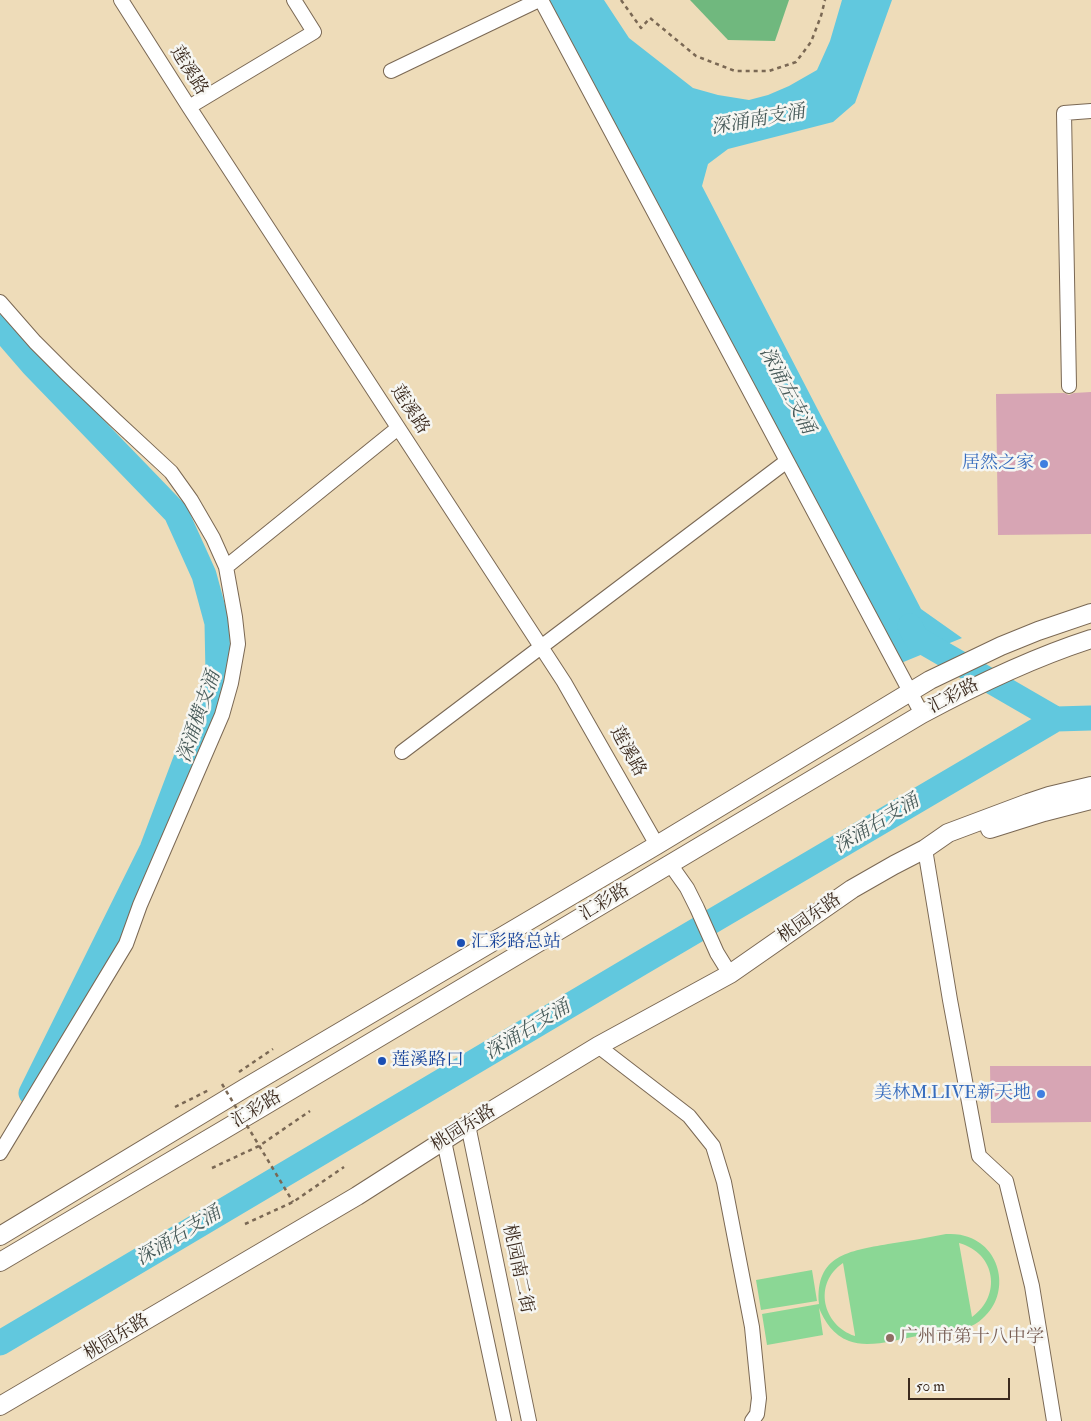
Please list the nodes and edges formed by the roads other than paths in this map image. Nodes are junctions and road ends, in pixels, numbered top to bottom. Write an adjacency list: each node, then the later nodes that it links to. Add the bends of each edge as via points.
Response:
1 (121, 0): 5 (street, 莲溪路)
2 (294, 0): 5 (street, via 314,32)
3 (540, 0): 4 (street); 10 (street)
4 (391, 71)
5 (189, 107): 9 (street, 莲溪路)
6 (1091, 111): 8 (street, via 1064,113)
7 (0, 302): 11 (street, via 35,342 171,472 213,538)
8 (1069, 386)
9 (398, 428): 11 (street); 14 (street, 莲溪路)
10 (787, 461): 14 (street); 15 (street)
11 (226, 567): 29 (street, via 238,644 222,715 126,944)
12 (1091, 613): 15 (street, 汇彩路, via 1001,646)
13 (1091, 639): 16 (street, 汇彩路, via 1018,666)
14 (541, 647): 18 (street); 22 (street, 莲溪路, via 591,727)
15 (910, 693): 16 (street); 17 (street, 汇彩路)
16 (922, 714): 19 (street, 汇彩路)
17 (845, 732): 19 (street); 22 (street, 汇彩路)
18 (402, 752)
19 (857, 752): 24 (street, 汇彩路)
20 (1091, 786): 23 (street, 桃园东路, via 998,813 948,833)
21 (1091, 800): 23 (street, 桃园东路)
22 (657, 845): 30 (street, 汇彩路)
23 (925, 849): 25 (street, 桃园东路, via 852,889); 36 (street, via 979,1156 1006,1181 1032,1286)
24 (670, 864): 25 (street, via 698,908 717,953); 31 (street, 汇彩路)
25 (730, 974): 26 (street, 桃园东路)
26 (598, 1046): 27 (street, 桃园东路); 35 (street, via 689,1116 713,1146 724,1182 752,1327 759,1398 757,1414)
27 (468, 1125): 28 (street, 桃园东路); 34 (street, 桃园南二街)
28 (444, 1141): 32 (street, 桃园东路, via 357,1196); 33 (street)
29 (0, 1153)
30 (0, 1236)
31 (2, 1261)
32 (0, 1406)
33 (504, 1421)
34 (529, 1421)
35 (752, 1421)
36 (1054, 1421)

